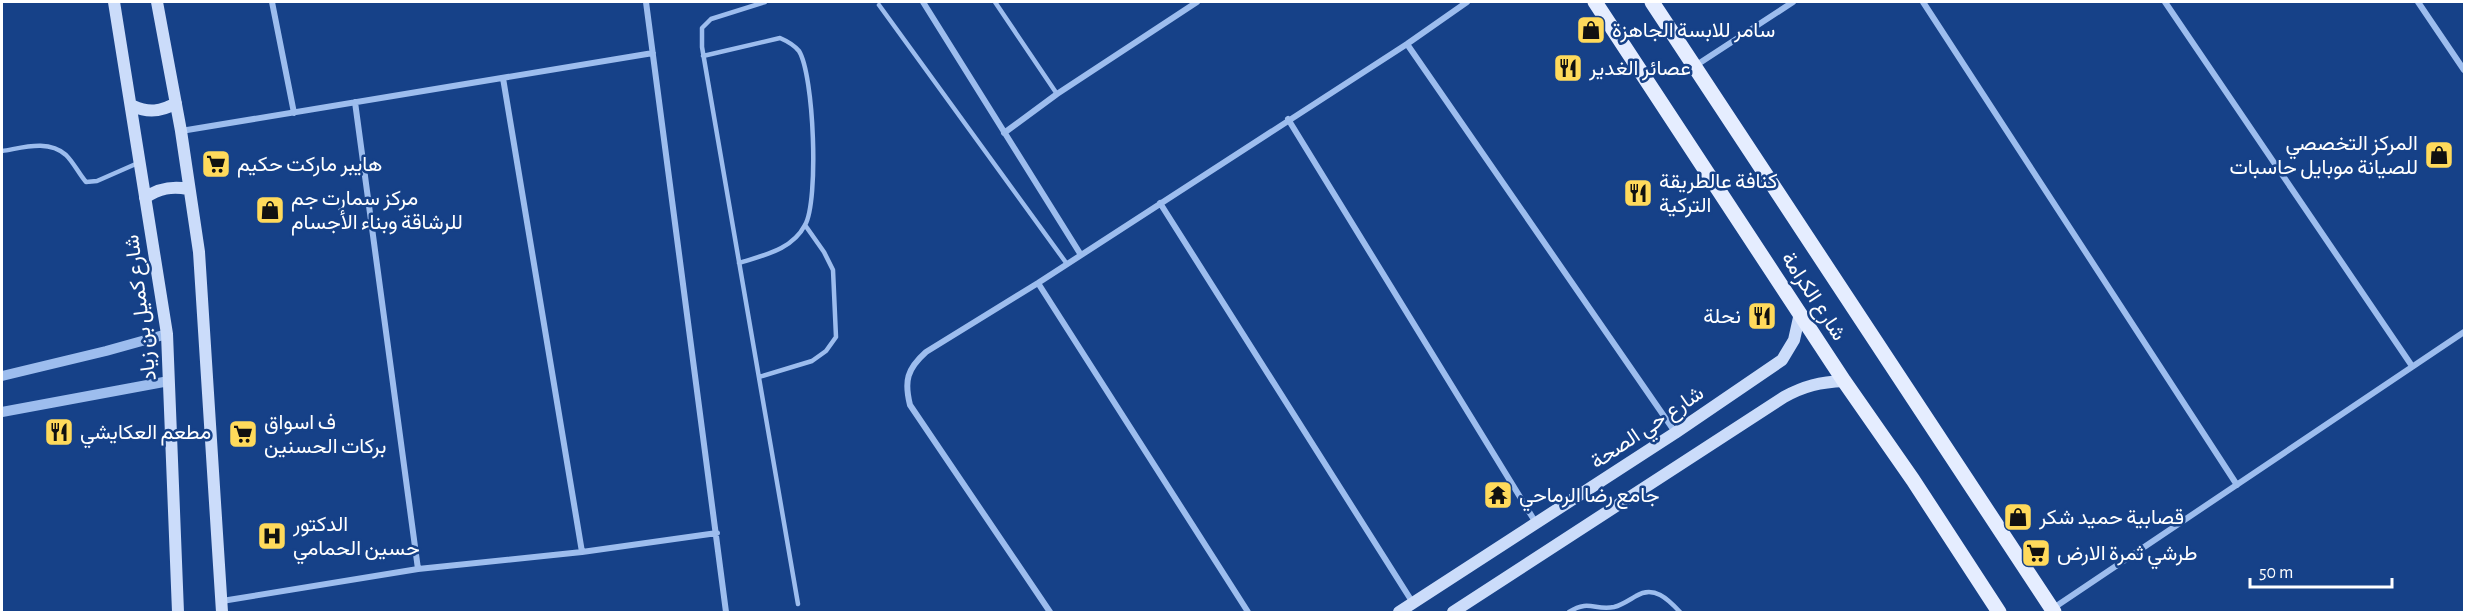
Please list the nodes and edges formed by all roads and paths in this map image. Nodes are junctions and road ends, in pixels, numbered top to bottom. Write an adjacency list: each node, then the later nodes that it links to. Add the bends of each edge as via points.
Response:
1 (114, 2): 26 (main road, شارع كميل بن زياد)
2 (157, 2): 25 (main road)
3 (272, 2): 27 (street)
4 (646, 2): 18 (street)
5 (765, 2): 19 (lane, via 711,19 702,27)
6 (923, 2): 30 (street)
7 (995, 2): 23 (lane)
8 (1197, 2): 23 (street)
9 (1467, 2): 17 (street)
10 (1595, 2): 41 (main road, شارع الكرامة)
11 (1652, 2): 20 (main road, شارع الكرامة)
12 (1793, 2): 20 (street)
13 (1923, 2): 51 (street)
14 (2165, 2): 44 (street)
15 (2418, 2): 21 (street)
16 (879, 5): 39 (lane)
17 (1407, 44): 28 (street); 50 (street)
18 (653, 52): 22 (street); 53 (street)
19 (703, 56): 36 (lane, via 780,38 798,51 812,111 811,209); 38 (lane)
20 (1694, 67): 59 (main road, شارع الكرامة)
21 (2464, 70)
22 (503, 78): 24 (street); 54 (street)
23 (1057, 94): 30 (street)
24 (355, 102): 27 (street); 55 (street)
25 (176, 103): 26 (main road, via 159,111); 29 (main road)
26 (132, 106): 32 (main road, شارع كميل بن زياد)
27 (294, 113): 29 (street)
28 (1288, 119): 35 (street); 52 (street)
29 (181, 131): 33 (main road)
30 (1004, 134): 37 (street)
31 (2, 151): 32 (lane, via 38,145 54,148 66,156 87,182)
32 (141, 162): 34 (main road, شارع كميل بن زياد)
33 (189, 189): 34 (main road, via 161,189); 58 (main road, via 200,252)
34 (145, 198): 43 (main road, شارع كميل بن زياد)
35 (1161, 203): 37 (street); 56 (street)
36 (805, 225): 38 (lane, via 776,252); 46 (lane, via 833,270 836,337 812,361)
37 (1080, 255): 39 (street)
38 (739, 263): 46 (lane)
39 (1067, 264): 40 (street)
40 (1038, 283): 62 (street, via 926,352 914,362 906,390 910,405); 63 (street)
41 (1800, 313): 48 (main road, شارع الكرامة); 50 (main road, شارع حي الصحة, via 1794,340 1782,360)
42 (2464, 332): 44 (street)
43 (167, 334): 45 (street); 47 (main road, شارع كميل بن زياد)
44 (2412, 366): 51 (street)
45 (2, 376)
46 (759, 377): 57 (lane)
47 (169, 381): 49 (street); 60 (main road, شارع كميل بن زياد)
48 (1844, 381): 65 (main road, via 1818,382 1784,397); 68 (main road, شارع الكرامة)
49 (2, 412)
50 (1676, 433): 52 (main road, شارع حي الصحة)
51 (2237, 485): 59 (street)
52 (1536, 524): 56 (main road, شارع حي الصحة)
53 (717, 533): 54 (street); 61 (street)
54 (582, 552): 55 (street)
55 (418, 569): 58 (street)
56 (1413, 603): 64 (main road, شارع حي الصحة)
57 (798, 604)
58 (222, 607)
59 (2053, 611)
60 (177, 612)
61 (726, 612)
62 (1050, 612)
63 (1248, 612)
64 (1399, 612)
65 (1453, 612)
66 (1569, 612): 67 (lane, via 1587,604 1618,606 1642,592 1665,597)
67 (1680, 612)
68 (1999, 612)

